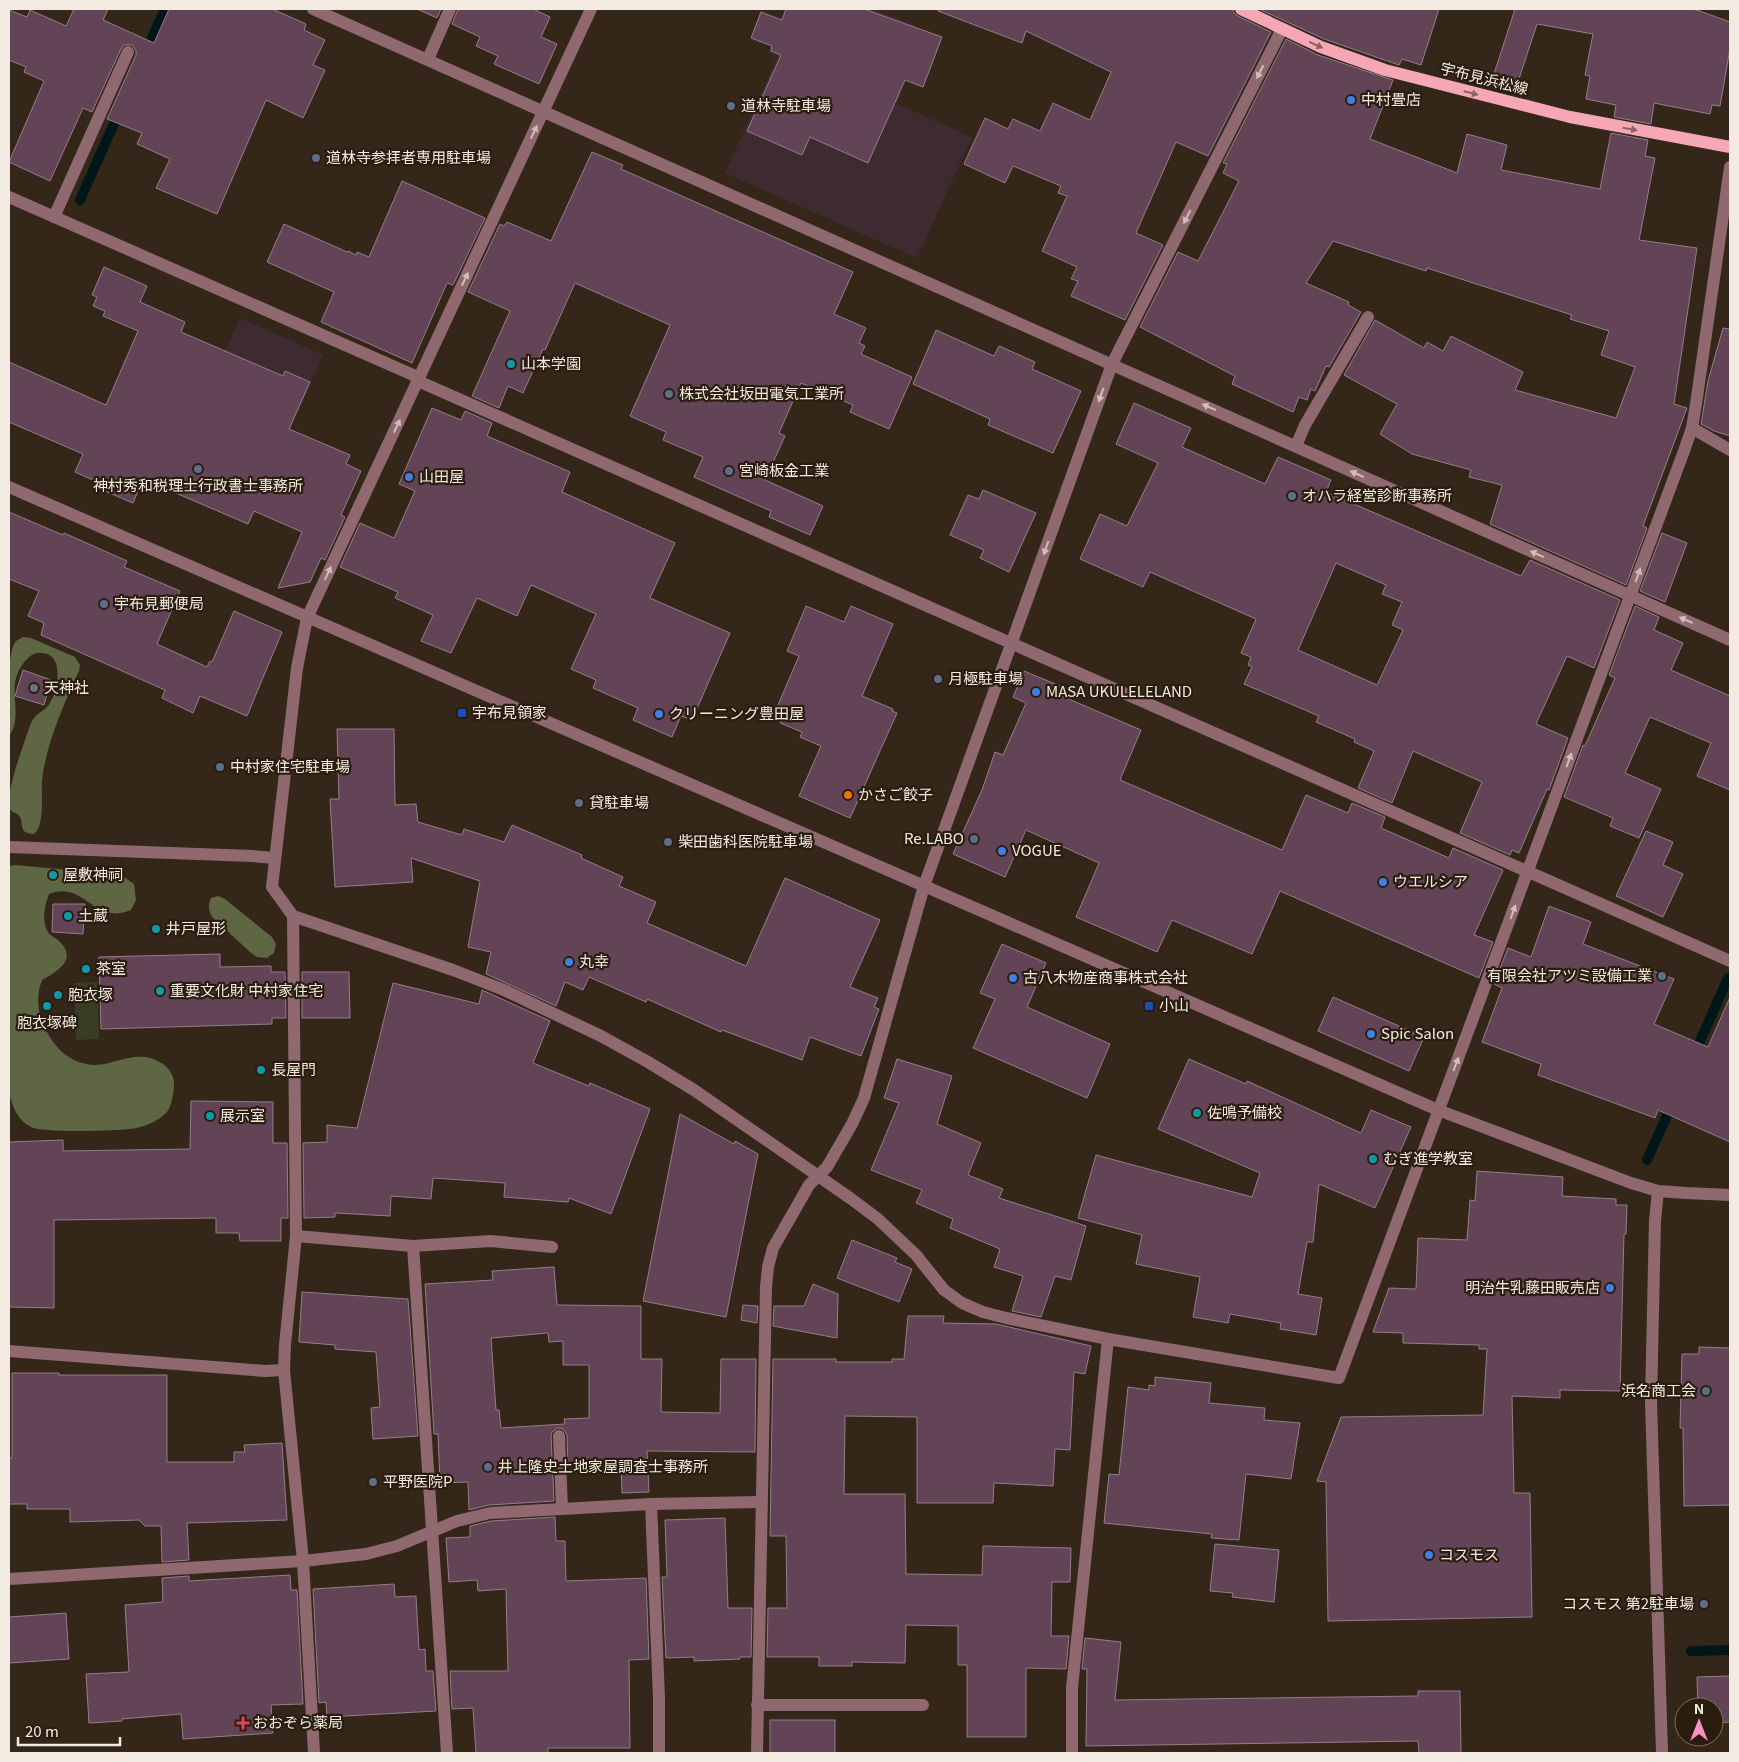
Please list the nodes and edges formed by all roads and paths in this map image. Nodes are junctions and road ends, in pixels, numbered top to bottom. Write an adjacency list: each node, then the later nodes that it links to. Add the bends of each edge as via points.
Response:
1 (313, 9): 7 (street)
2 (450, 9): 7 (street)
3 (591, 9): 8 (street)
4 (1241, 9): 5 (main road, 宇布見浜松線)
5 (1282, 29): 9 (main road, 宇布見浜松線, one-way to 9, via 1353,60 1419,79 1570,117); 14 (street, one-way to 14)
6 (128, 52): 12 (street)
7 (428, 60): 8 (street)
8 (543, 111): 14 (street); 15 (street, one-way to 8)
9 (1730, 147)
10 (1730, 167): 16 (street)
11 (9, 197): 12 (street)
12 (54, 217): 15 (street)
13 (1368, 317): 17 (street)
14 (1112, 364): 17 (street, one-way to 14); 23 (street, one-way to 23)
15 (419, 380): 21 (street, one-way to 15); 23 (street)
16 (1692, 428): 18 (street); 20 (street, one-way to 16)
17 (1296, 446): 20 (street, one-way to 17)
18 (1730, 450)
19 (9, 487): 21 (street)
20 (1630, 596): 22 (street, one-way to 20); 26 (street, one-way to 20)
21 (307, 618): 25 (street, via 297,668); 27 (street)
22 (1730, 640)
23 (1011, 643): 26 (street); 27 (street)
24 (9, 847): 25 (street)
25 (275, 858): 28 (street, via 272,887)
26 (1528, 871): 29 (street); 30 (street, one-way to 26)
27 (924, 886): 30 (street); 31 (street, via 864,1098 828,1167)
28 (293, 916): 31 (street, via 453,970 561,1016 694,1090); 34 (street)
29 (1730, 961)
30 (1438, 1110): 32 (street); 37 (street, via 1339,1378)
31 (818, 1176): 37 (street, via 878,1219 904,1242 944,1290 962,1303 1006,1318); 41 (street, via 809,1185 773,1248 768,1267)
32 (1658, 1191): 33 (street); 54 (street, via 1651,1402)
33 (1730, 1195)
34 (296, 1236): 35 (street); 39 (street)
35 (412, 1246): 36 (street, via 492,1241); 44 (street)
36 (552, 1248)
37 (1108, 1339): 53 (street, via 1072,1688)
38 (9, 1351): 39 (street)
39 (284, 1370): 45 (street)
40 (559, 1436): 43 (street)
41 (761, 1502): 42 (street); 47 (street)
42 (651, 1504): 43 (street); 51 (street)
43 (562, 1508): 44 (street, via 490,1513)
44 (432, 1530): 45 (street, via 397,1546 366,1554); 50 (street)
45 (303, 1561): 46 (street); 49 (street)
46 (9, 1579)
47 (757, 1705): 48 (street); 52 (street)
48 (923, 1706)
49 (314, 1753)
50 (447, 1753)
51 (659, 1753)
52 (757, 1753)
53 (1072, 1753)
54 (1662, 1753)

